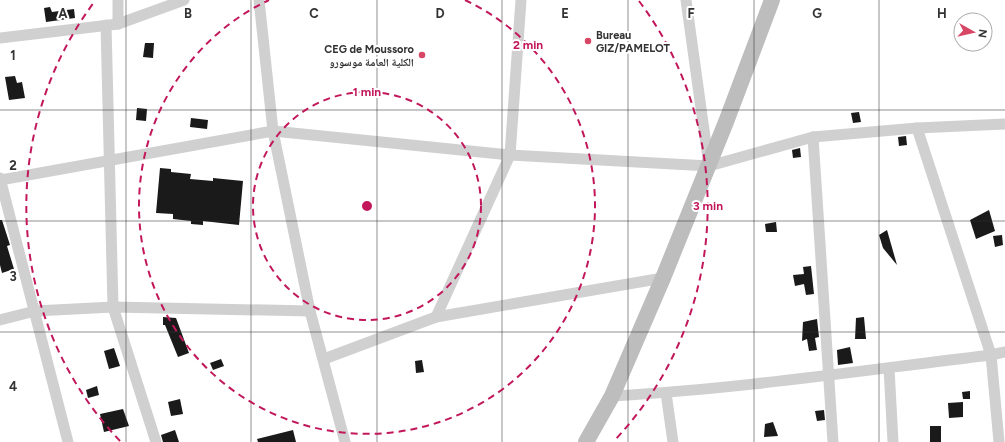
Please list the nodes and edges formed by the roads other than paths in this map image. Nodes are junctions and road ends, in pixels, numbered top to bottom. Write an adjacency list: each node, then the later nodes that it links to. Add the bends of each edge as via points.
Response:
1 (118, 0): 7 (street)
2 (184, 0): 7 (street)
3 (259, 0): 12 (street)
4 (521, 0): 14 (street)
5 (686, 0): 16 (street)
6 (772, 0): 16 (main road)
7 (118, 24): 8 (street)
8 (106, 25): 9 (street); 15 (street)
9 (0, 38)
10 (1005, 124): 11 (street)
11 (917, 128): 13 (street); 25 (street)
12 (273, 131): 14 (street); 15 (street); 21 (street)
13 (813, 137): 16 (street); 28 (street)
14 (510, 155): 16 (street); 22 (street)
15 (110, 160): 17 (street); 19 (street)
16 (709, 166): 18 (main road)
17 (0, 179): 20 (street)
18 (663, 278): 22 (street); 30 (main road)
19 (113, 307): 20 (street); 21 (street); 32 (street)
20 (35, 311): 23 (street); 31 (street)
21 (310, 311): 26 (street)
22 (436, 317): 26 (street)
23 (0, 320)
24 (1005, 352): 25 (street)
25 (991, 355): 27 (street); 38 (street)
26 (324, 359): 33 (street)
27 (889, 368): 28 (street); 37 (street)
28 (828, 375): 29 (street); 36 (street)
29 (666, 393): 30 (street); 35 (street)
30 (612, 396): 34 (main road)
31 (68, 442)
32 (156, 442)
33 (345, 442)
34 (586, 442)
35 (673, 442)
36 (833, 442)
37 (893, 442)
38 (999, 442)

